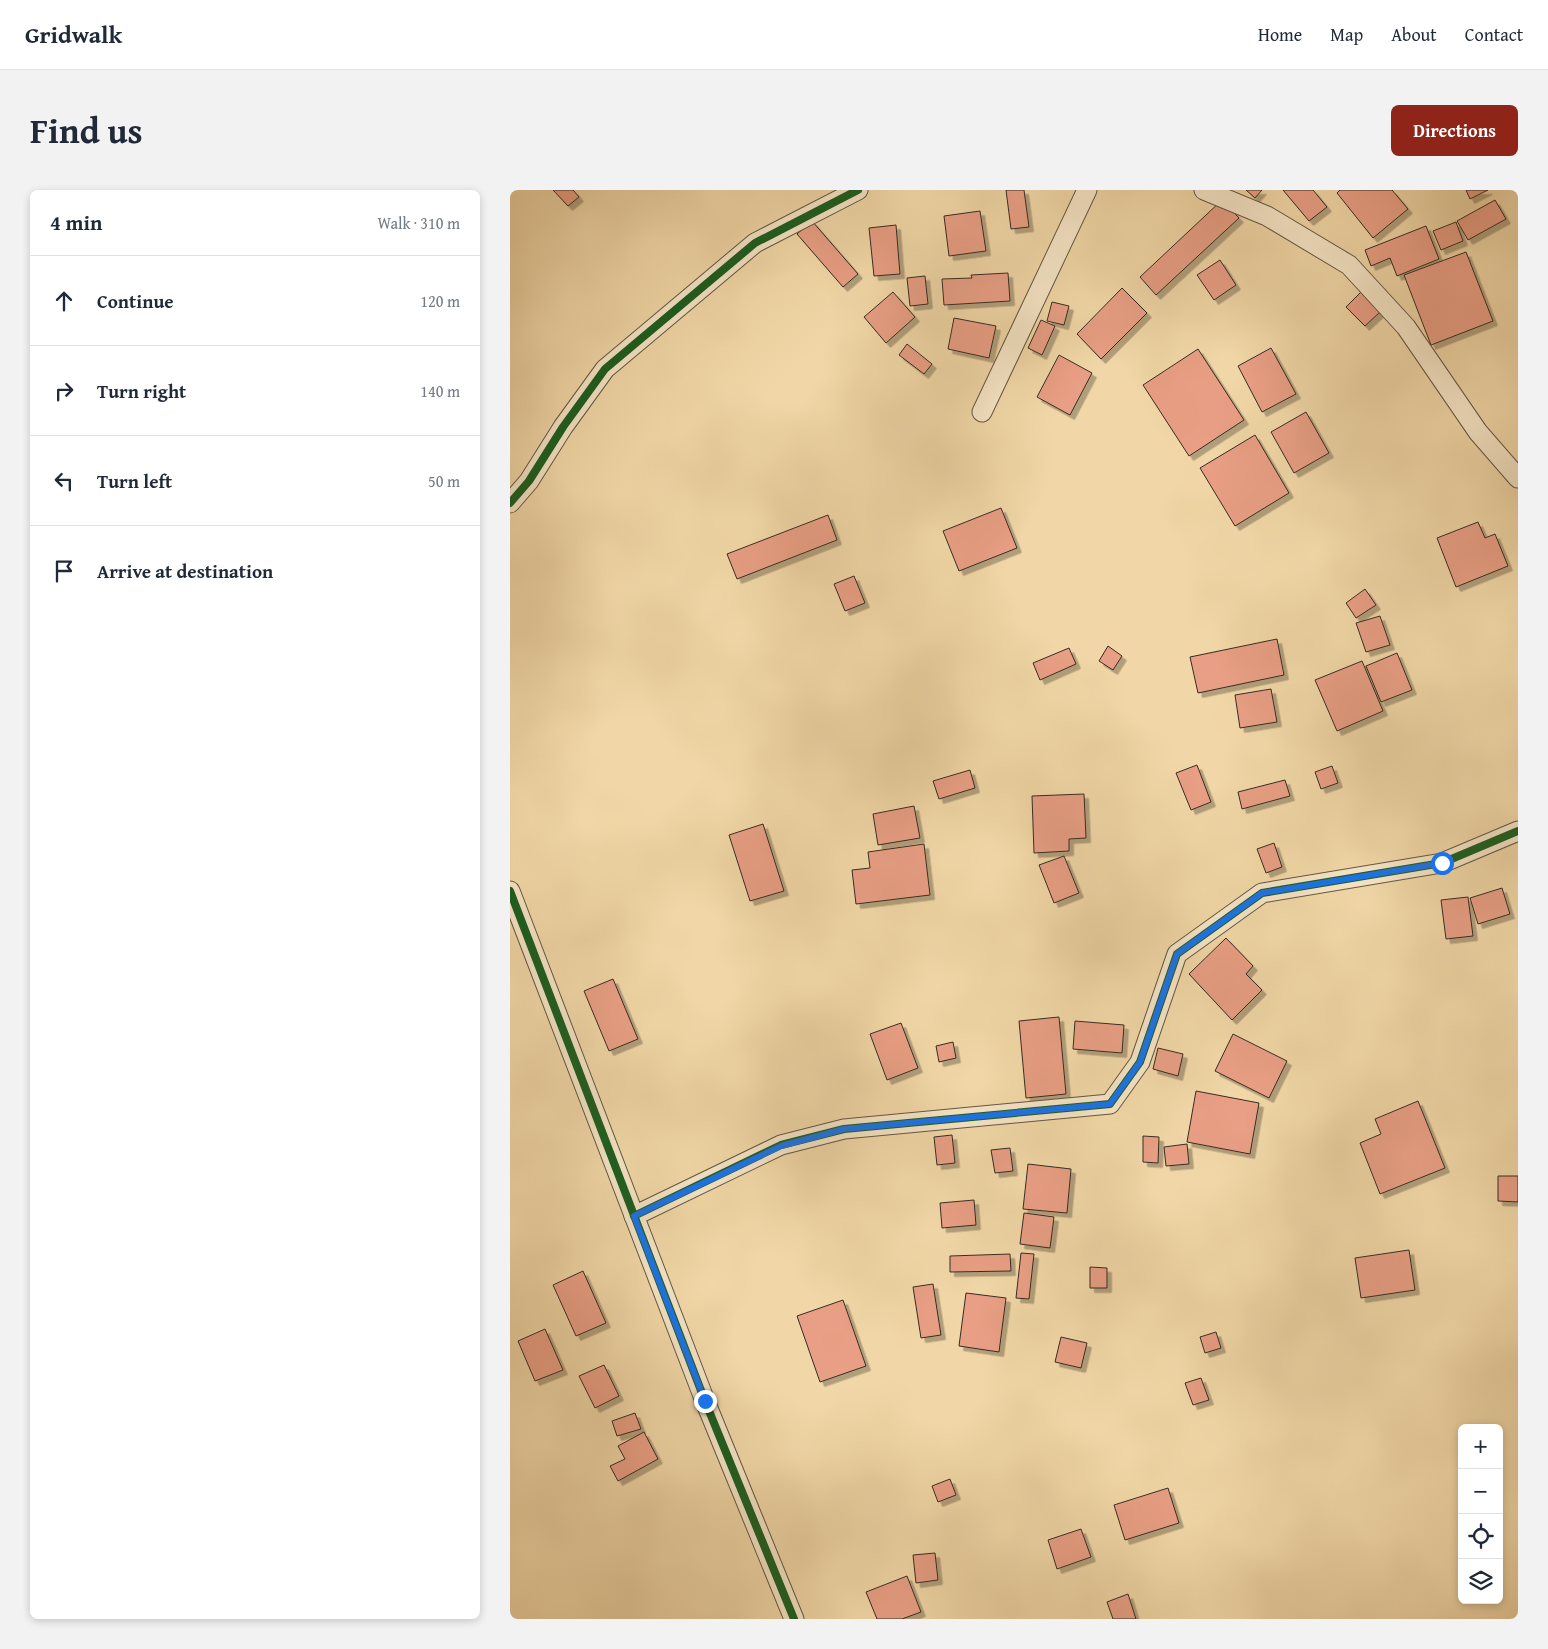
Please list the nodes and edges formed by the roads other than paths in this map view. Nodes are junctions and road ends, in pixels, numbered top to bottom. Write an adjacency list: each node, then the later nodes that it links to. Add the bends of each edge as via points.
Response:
1 (858, 190): 6 (street, via 755,243 605,369 563,426 529,481)
2 (1087, 190): 4 (street)
3 (1204, 190): 5 (street, via 1267,216 1349,265 1406,327 1478,432)
4 (982, 412)
5 (1518, 478)
6 (510, 503)
7 (1518, 831): 9 (street, via 1442,863 1262,893 1177,954 1140,1062 1110,1104 844,1129 781,1146)
8 (510, 891): 9 (street)
9 (634, 1216): 10 (street)
10 (794, 1619)

